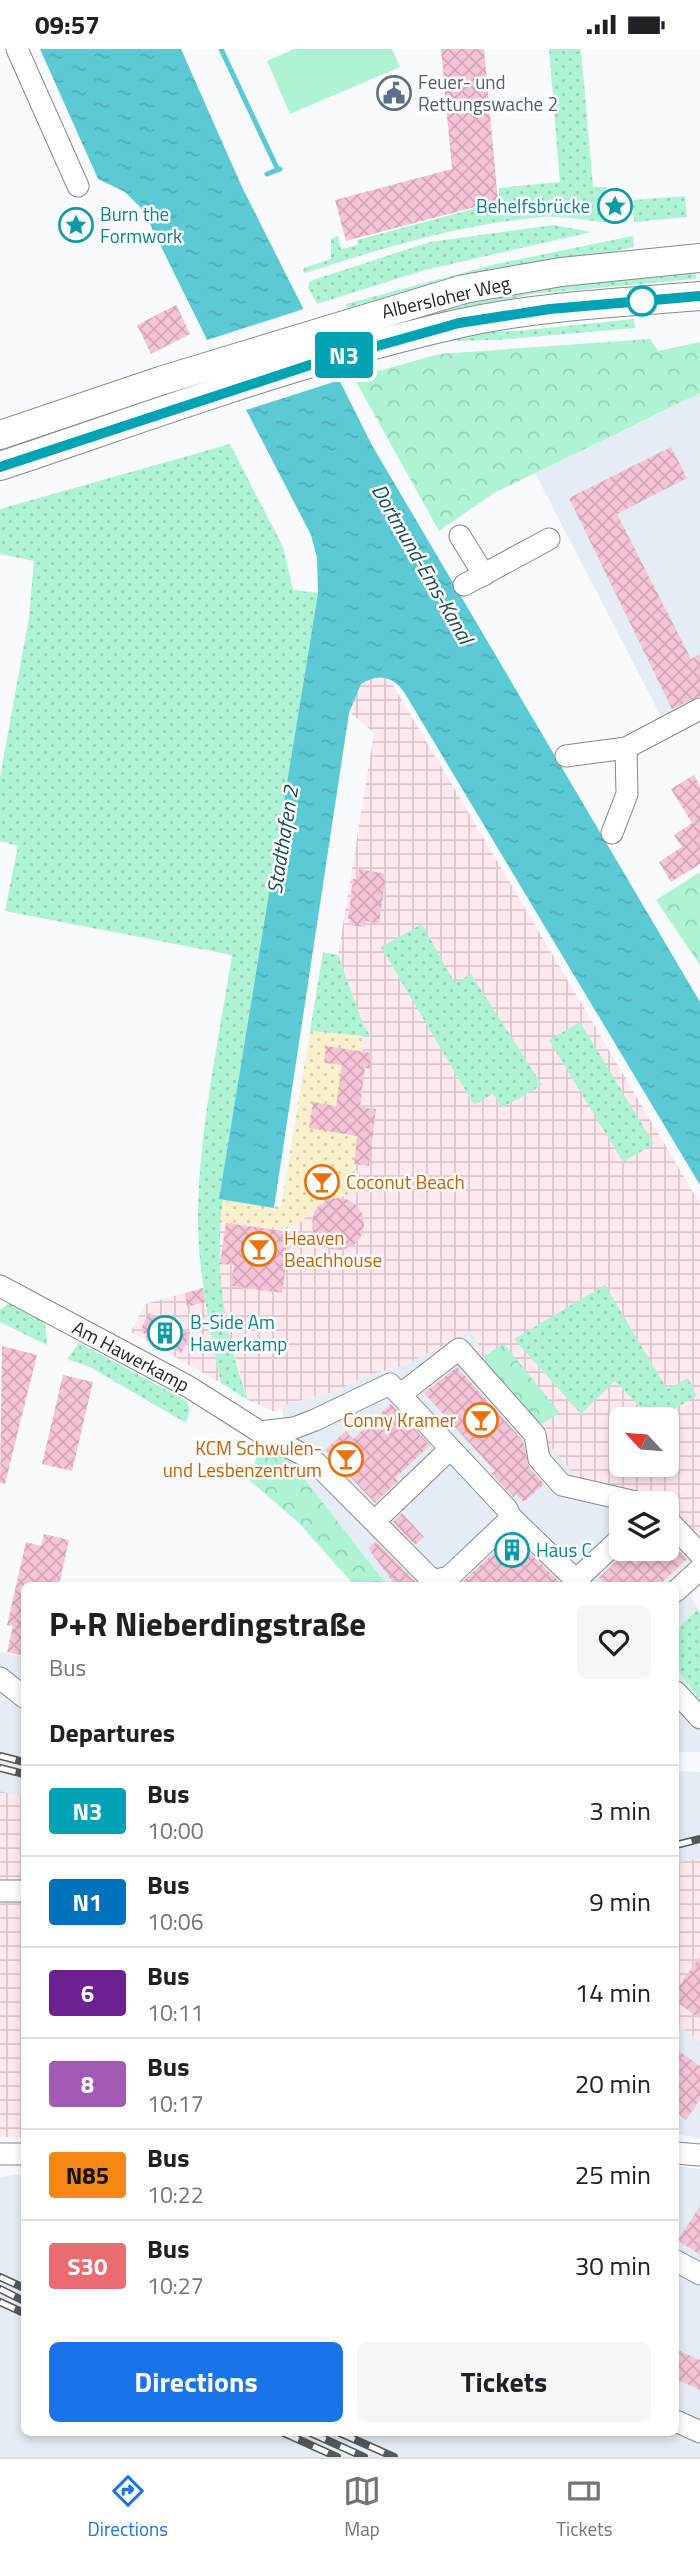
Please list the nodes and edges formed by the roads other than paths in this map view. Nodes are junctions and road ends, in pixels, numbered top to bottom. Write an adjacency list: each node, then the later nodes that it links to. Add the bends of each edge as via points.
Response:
1 (17, 49): 2 (street)
2 (78, 187)
3 (700, 258): 5 (main road, Albersloher Weg, via 549,274 464,289 200,368)
4 (700, 296): 6 (main road, Albersloher Weg, via 459,323 215,395)
5 (0, 435)
6 (0, 467)
7 (460, 536): 9 (street)
8 (549, 539): 9 (street)
9 (484, 575): 10 (street)
10 (464, 586)
11 (700, 709): 12 (street)
12 (626, 748): 13 (street); 14 (street, via 628,794)
13 (566, 756)
14 (612, 833)
15 (0, 1286): 17 (street, Am Hawerkamp, via 189,1387)
16 (401, 1394): 17 (street, via 390,1384 315,1420); 18 (street); 19 (street, via 459,1349 535,1435 539,1458 562,1485)
17 (260, 1432): 21 (street, Am Hawerkamp, via 313,1460)
18 (450, 1449): 20 (street); 21 (street)
19 (609, 1496)
20 (510, 1516): 21 (street, Am Hawerkamp, via 450,1577 437,1580); 26 (street)
21 (375, 1521)
22 (679, 1532): 24 (street)
23 (609, 1551): 27 (street)
24 (700, 1554)
25 (700, 1569): 28 (street)
26 (577, 1582)
27 (579, 1582)
28 (679, 1588)
29 (0, 1678): 30 (street)
30 (21, 1695)
31 (679, 1695): 32 (street)
32 (700, 1718)
33 (0, 1891): 34 (street)
34 (21, 1891)
35 (679, 2153): 38 (street)
36 (0, 2154): 37 (street)
37 (21, 2154)
38 (700, 2155)
39 (679, 2263): 40 (street)
40 (700, 2274)
41 (679, 2422): 42 (street)
42 (700, 2432)

